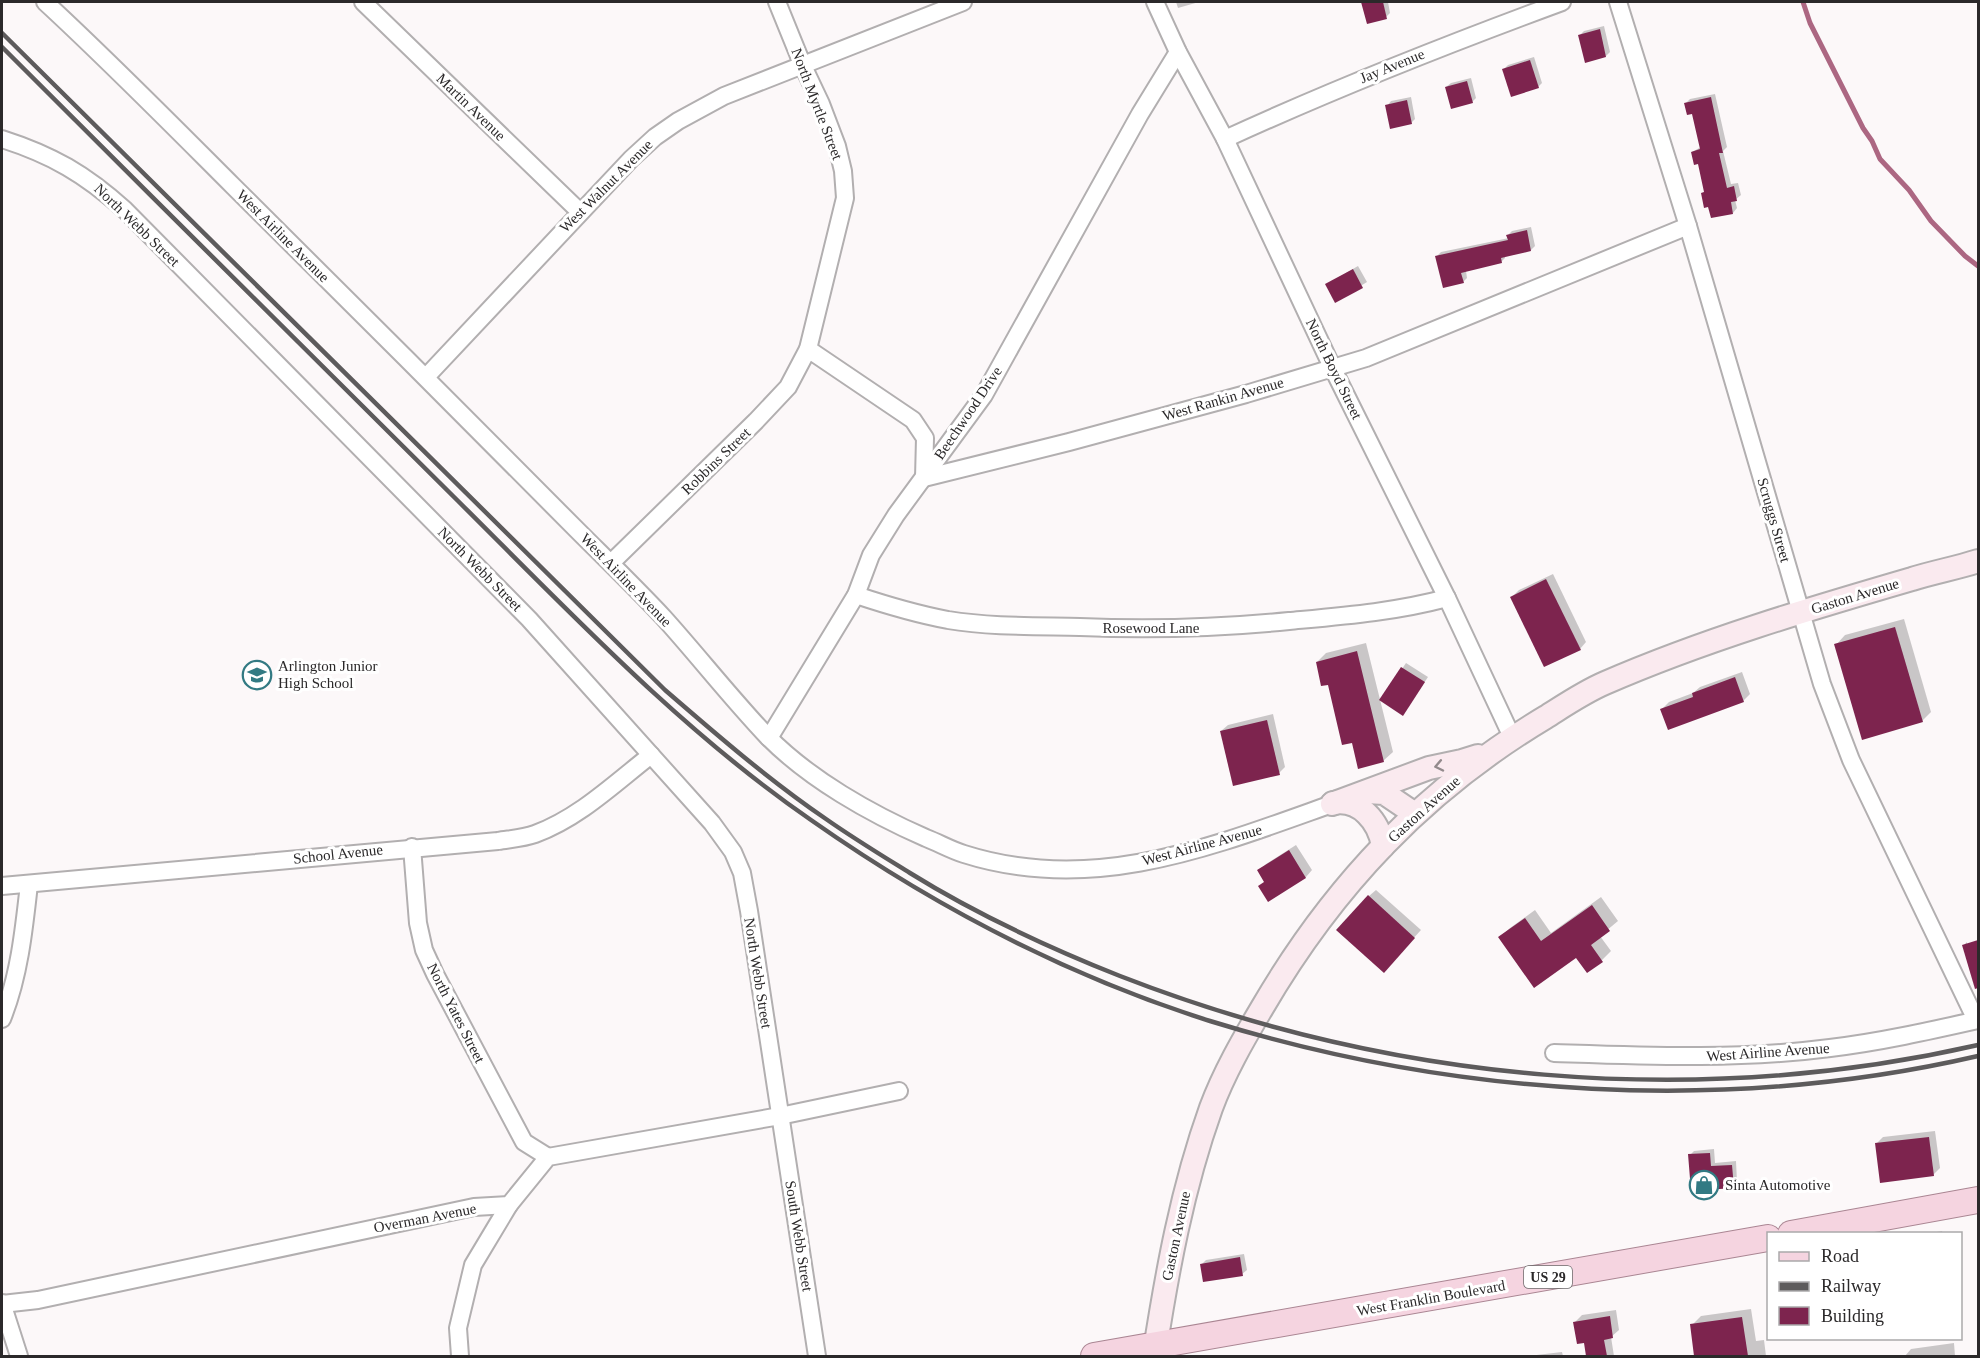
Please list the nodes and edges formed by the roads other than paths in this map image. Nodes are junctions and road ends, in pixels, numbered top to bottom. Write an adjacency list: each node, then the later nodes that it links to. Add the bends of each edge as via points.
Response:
1 (45, 2): 16 (street, West Airline Avenue)
2 (363, 2): 12 (street, Martin Avenue)
3 (777, 2): 9 (street, North Myrtle Street)
4 (963, 2): 9 (street, West Walnut Avenue)
5 (1155, 2): 8 (street, North Boyd Street)
6 (1562, 2): 10 (street, Jay Avenue, via 1444,45)
7 (1618, 2): 13 (street, Scruggs Street)
8 (1178, 52): 10 (street, North Boyd Street); 17 (street, Beechwood Drive, via 984,395)
9 (803, 66): 12 (street, West Walnut Avenue, via 724,96 678,121 631,159); 14 (street, North Myrtle Street, via 837,146 844,198)
10 (1225, 139): 15 (street, North Boyd Street)
11 (2, 140): 25 (street, North Webb Street, via 66,165 98,185 125,210 529,619)
12 (580, 212): 16 (street, West Walnut Avenue)
13 (1688, 226): 15 (street, West Rankin Avenue, via 1366,358); 22 (street, Scruggs Street)
14 (808, 349): 17 (street, via 913,420 925,438); 19 (street, Robbins Street, via 788,387)
15 (1332, 367): 17 (street, West Rankin Avenue, via 1246,394); 21 (street, North Boyd Street)
16 (426, 377): 19 (street, West Airline Avenue)
17 (924, 478): 20 (street, Beechwood Drive, via 871,555)
18 (1978, 561): 22 (main road, Gaston Avenue)
19 (610, 563): 23 (street, West Airline Avenue)
20 (856, 595): 21 (street, Rosewood Lane, via 950,620 1150,630 1232,627 1374,613); 23 (street, Beechwood Drive)
21 (1447, 598): 24 (street, North Boyd Street)
22 (1801, 612): 24 (main road, Gaston Avenue, via 1604,684); 34 (street, Scruggs Street, via 1822,684 1851,760)
23 (769, 738): 27 (street, West Airline Avenue, via 803,768 899,826 963,854 1057,871 1098,870 1166,858)
24 (1504, 743): 26 (main road, one-way to 26, via 1462,761); 28 (main road, Gaston Avenue)
25 (651, 755): 30 (street, School Avenue, via 558,825 498,841); 37 (street, North Webb Street, via 712,823 733,852 742,873)
26 (1364, 792): 27 (main road); 28 (main road, via 1384,793)
27 (1332, 804): 29 (main road, via 1351,803 1368,814 1381,834)
28 (1415, 814): 29 (main road, Gaston Avenue)
29 (1383, 846): 44 (main road, Gaston Avenue, via 1324,913 1284,969 1224,1078 1187,1182 1175,1229)
30 (412, 847): 31 (street, School Avenue); 38 (street, North Yates Street, via 418,923 435,975 524,1142)
31 (29, 884): 32 (street, School Avenue); 33 (street, via 16,975)
32 (2, 886)
33 (2, 1019)
34 (1977, 1020): 35 (street, West Airline Avenue, via 1904,1037 1796,1051 1705,1056)
35 (1554, 1053)
36 (899, 1091): 37 (street)
37 (780, 1116): 38 (street); 47 (street, South Webb Street)
38 (548, 1156): 40 (street)
39 (1978, 1200): 41 (main road)
40 (509, 1206): 43 (street, Overman Avenue, via 474,1207 38,1300); 46 (street, via 473,1265 458,1328)
41 (1797, 1232)
42 (1767, 1238): 44 (main road, West Franklin Boulevard / US 29)
43 (2, 1304): 45 (street)
44 (1155, 1351): 48 (main road, West Franklin Boulevard / US 29)
45 (19, 1356)
46 (460, 1356)
47 (818, 1356)
48 (1094, 1356)

